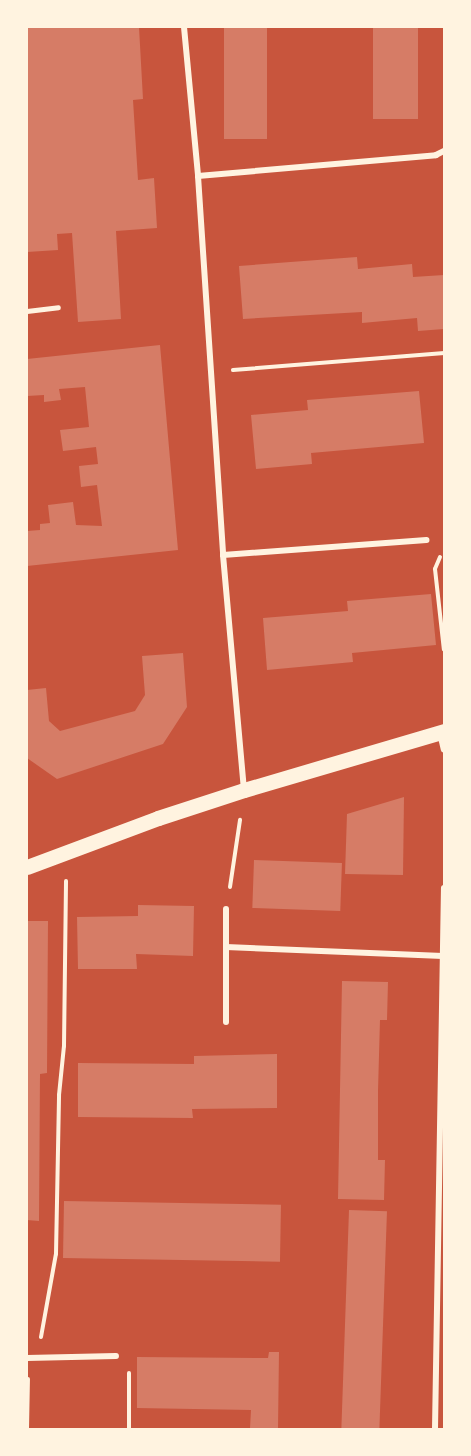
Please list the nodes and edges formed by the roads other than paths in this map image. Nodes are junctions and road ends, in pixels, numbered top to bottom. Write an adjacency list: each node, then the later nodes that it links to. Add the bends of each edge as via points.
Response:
1 (184, 27): 3 (street)
2 (444, 151): 3 (street, via 436,155)
3 (198, 176): 7 (street)
4 (58, 307): 5 (lane)
5 (27, 310)
6 (426, 540): 7 (street)
7 (223, 555): 10 (street)
8 (442, 732): 9 (street); 10 (main road)
9 (444, 750)
10 (244, 790): 11 (main road)
11 (27, 867)
12 (444, 888): 15 (street)
13 (226, 909): 14 (street)
14 (226, 947): 15 (street); 16 (street)
15 (443, 956): 19 (street)
16 (226, 1022)
17 (116, 1356): 18 (street)
18 (31, 1358)
19 (435, 1429)

